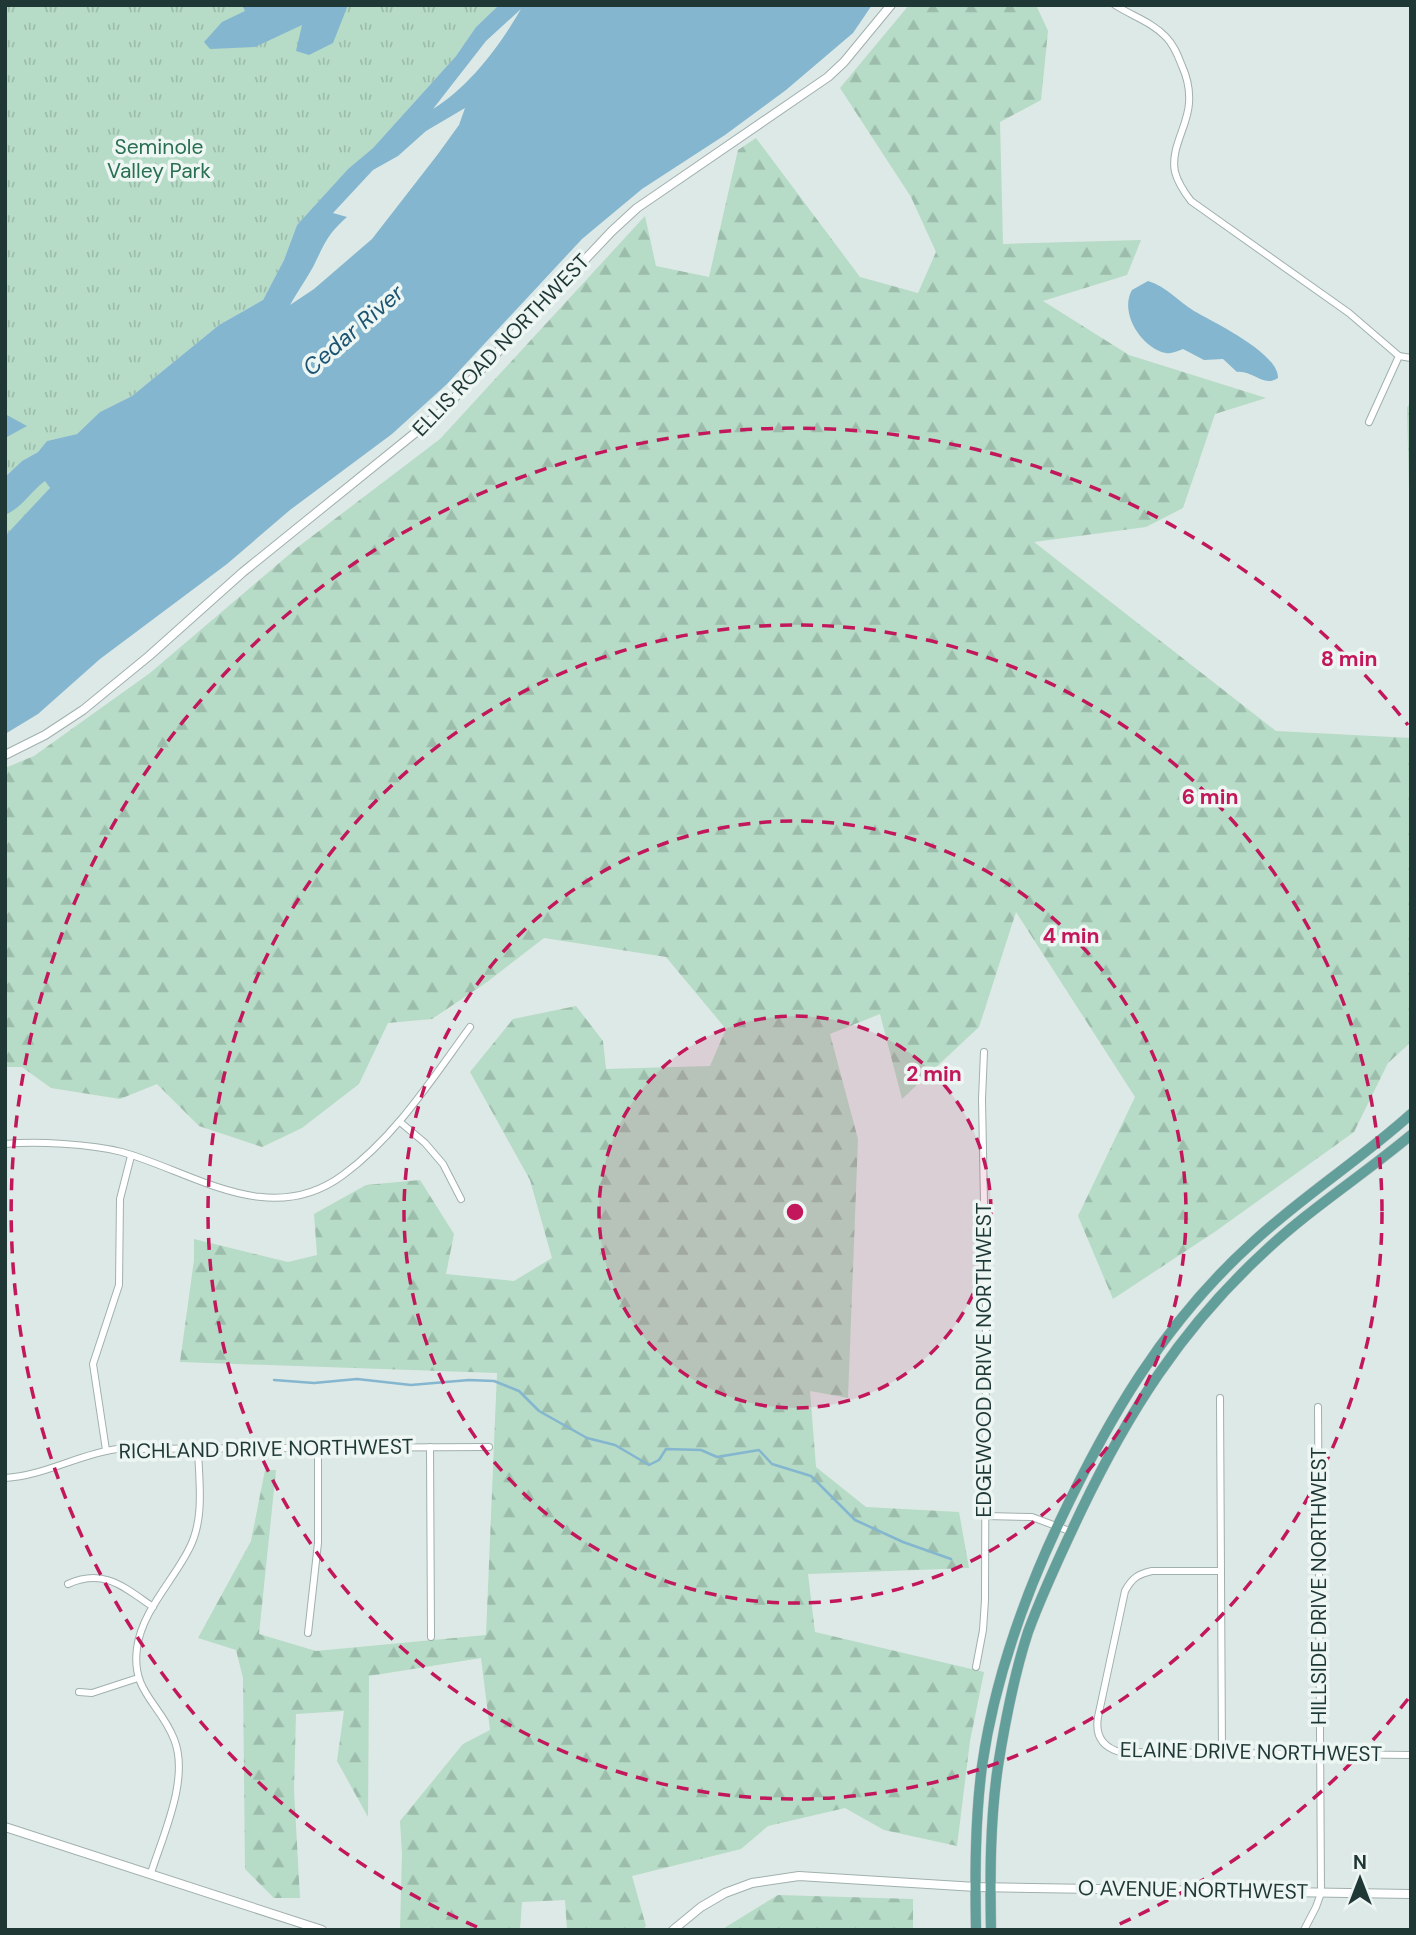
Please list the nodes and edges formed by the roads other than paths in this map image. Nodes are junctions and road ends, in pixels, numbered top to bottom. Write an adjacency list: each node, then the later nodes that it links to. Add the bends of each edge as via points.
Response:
1 (891, 5): 6 (street, ELLIS ROAD NORTHWEST, via 828,77 637,208 441,412 83,709 45,736)
2 (1115, 5): 3 (street, via 1166,37 1177,52 1189,87 1189,105 1174,162 1178,181 1191,201 1349,313)
3 (1399, 356): 4 (street); 5 (street)
4 (1411, 358)
5 (1368, 422)
6 (5, 755)
7 (470, 1027): 10 (street)
8 (984, 1052): 23 (street, EDGEWOOD DRIVE NORTHWEST)
9 (1411, 1114): 24 (main road, via 1251,1244 1178,1321 1109,1423)
10 (400, 1122): 13 (street, via 345,1174 295,1197 244,1196); 14 (street, via 443,1164)
11 (1411, 1135): 25 (main road, via 1262,1254 1198,1323 1127,1420)
12 (5, 1144): 13 (street, via 60,1145)
13 (131, 1156): 21 (street, via 120,1199 119,1285 93,1364)
14 (461, 1199)
15 (1220, 1398): 26 (street)
16 (1318, 1407): 35 (street, HILLSIDE DRIVE NORTHWEST)
17 (430, 1447): 18 (street, RICHLAND DRIVE NORTHWEST); 19 (street, RICHLAND DRIVE NORTHWEST); 30 (street)
18 (489, 1447)
19 (318, 1448): 20 (street, RICHLAND DRIVE NORTHWEST); 29 (street, via 318,1543)
20 (198, 1449): 21 (street, RICHLAND DRIVE NORTHWEST); 28 (street, via 198,1523 190,1547)
21 (106, 1450): 22 (street, RICHLAND DRIVE NORTHWEST, via 41,1472)
22 (5, 1478)
23 (985, 1516): 24 (street, via 1032,1517); 31 (street, EDGEWOOD DRIVE NORTHWEST, via 985,1612)
24 (1058, 1526): 25 (street); 39 (main road, via 1014,1631 996,1697 982,1765)
25 (1072, 1532): 40 (main road, via 1028,1634 1011,1698 998,1768)
26 (1221, 1571): 34 (street); 34 (street, ELAINE DRIVE NORTHWEST, via 1152,1571 1132,1579 1125,1591 1097,1726 1100,1740 1120,1752)
27 (68, 1584): 28 (street, via 83,1577 101,1578)
28 (153, 1607): 32 (street, via 137,1647)
29 (308, 1633)
30 (431, 1636)
31 (976, 1667)
32 (138, 1678): 33 (street, via 92,1693); 38 (street, via 175,1740 180,1762)
33 (79, 1692)
34 (1222, 1753): 35 (street, ELAINE DRIVE NORTHWEST)
35 (1321, 1754): 36 (street, ELAINE DRIVE NORTHWEST); 41 (street, HILLSIDE DRIVE NORTHWEST)
36 (1411, 1755)
37 (5, 1827): 38 (street)
38 (151, 1873): 43 (street)
39 (976, 1887): 40 (street, O AVENUE NORTHWEST); 44 (street, O AVENUE NORTHWEST, via 775,1878 725,1893); 45 (main road)
40 (990, 1887): 41 (street, O AVENUE NORTHWEST); 46 (main road)
41 (1321, 1892): 42 (street, O AVENUE NORTHWEST); 47 (street, HILLSIDE DRIVE NORTHWEST)
42 (1411, 1894)
43 (322, 1930)
44 (673, 1930)
45 (976, 1930)
46 (991, 1930)
47 (1304, 1930)

